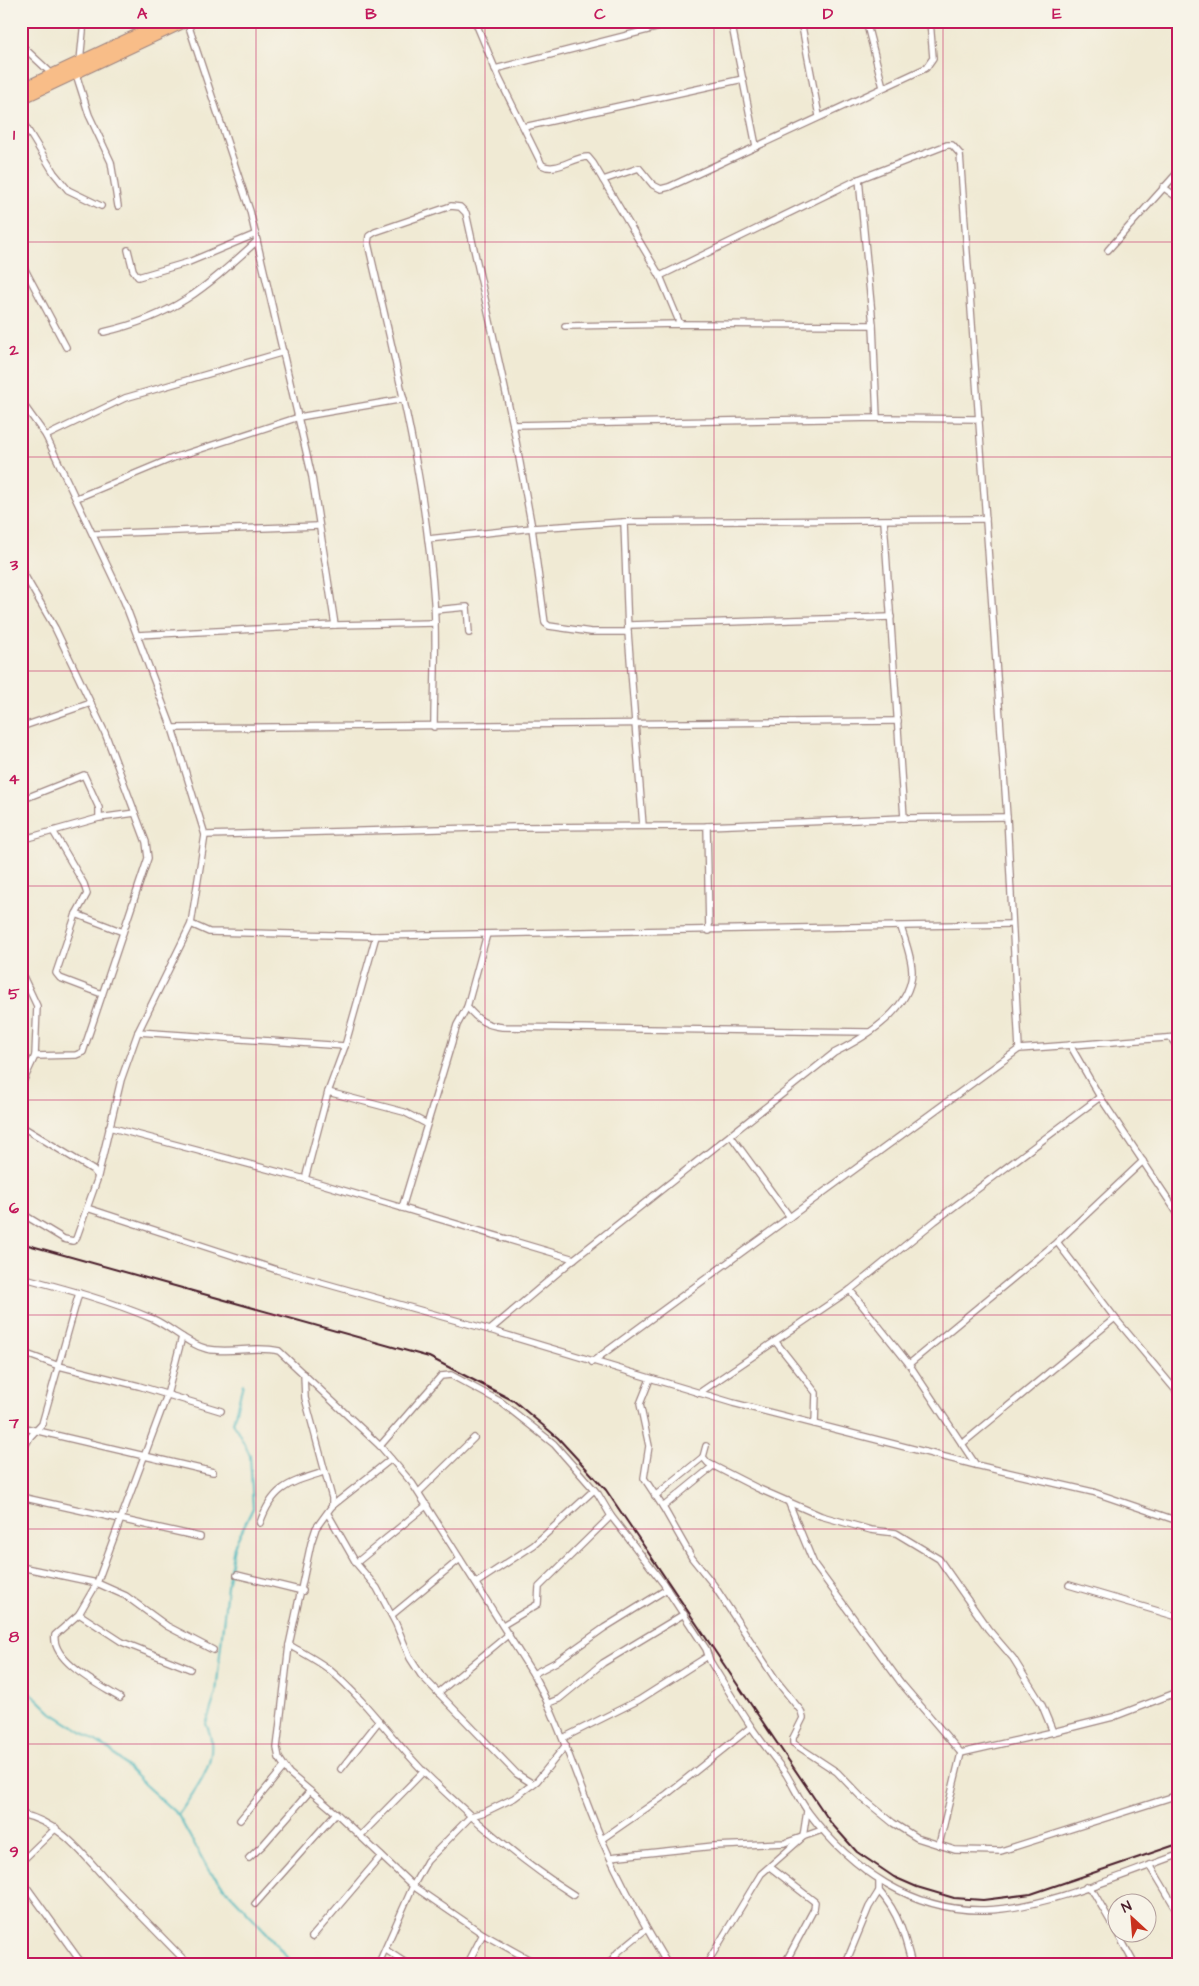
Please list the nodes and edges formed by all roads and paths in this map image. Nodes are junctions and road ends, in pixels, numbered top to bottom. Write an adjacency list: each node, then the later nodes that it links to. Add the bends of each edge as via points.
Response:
1 (83, 21): 11 (street)
2 (166, 21): 11 (highway)
3 (187, 21): 14 (highway); 30 (street)
4 (474, 21): 12 (street)
5 (683, 21): 12 (street)
6 (730, 21): 15 (street)
7 (801, 21): 19 (street)
8 (866, 21): 16 (street)
9 (930, 21): 16 (street, via 933,58 930,64)
10 (21, 45): 13 (street)
11 (80, 61): 13 (highway)
12 (495, 69): 21 (street)
13 (52, 74): 17 (highway)
14 (76, 74): 18 (highway); 29 (street, via 89,114 111,162)
15 (742, 79): 21 (street); 22 (street)
16 (883, 87): 19 (street)
17 (21, 89)
18 (21, 99)
19 (820, 116): 22 (street)
20 (21, 119): 28 (street, via 68,190)
21 (524, 126): 25 (street, via 542,166 553,168 582,157 588,158)
22 (756, 146): 25 (street, via 661,189 653,185 639,168)
23 (1178, 172): 26 (street)
24 (859, 179): 35 (street); 37 (street); 48 (street, via 947,145 952,145 960,154)
25 (603, 180): 35 (street)
26 (1163, 187): 27 (street); 33 (street)
27 (1178, 198)
28 (101, 206)
29 (118, 206)
30 (256, 234): 31 (street); 32 (street, via 189,262 138,277 132,270)
31 (257, 241): 39 (street, via 188,299 139,323); 41 (street)
32 (128, 250)
33 (1108, 250)
34 (21, 262): 40 (street)
35 (660, 276): 36 (street)
36 (680, 324): 37 (street); 38 (street)
37 (873, 325): 47 (street)
38 (565, 326)
39 (104, 332)
40 (66, 346)
41 (284, 352): 46 (street); 50 (street, via 125,398)
42 (404, 399): 46 (street); 49 (street, via 369,236 451,206 460,207 466,213); 58 (street)
43 (21, 401): 44 (street)
44 (29, 413): 45 (street); 50 (street)
45 (21, 416)
46 (299, 418): 51 (street, via 173,458); 55 (street)
47 (877, 418): 48 (street); 49 (street)
48 (980, 420): 52 (street)
49 (513, 425): 56 (street)
50 (46, 436): 51 (street)
51 (77, 498): 57 (street)
52 (986, 519): 53 (street); 76 (street)
53 (884, 521): 54 (street); 61 (street)
54 (624, 522): 56 (street); 64 (street)
55 (319, 526): 57 (street); 63 (street)
56 (532, 528): 58 (street); 65 (street, via 545,623 591,632)
57 (93, 534): 67 (street)
58 (428, 538): 60 (street)
59 (21, 569): 68 (street, via 55,628)
60 (434, 610): 62 (street); 66 (street, via 467,607)
61 (891, 617): 64 (street); 69 (street)
62 (435, 623): 63 (street); 72 (street)
63 (335, 625): 67 (street)
64 (629, 625): 65 (street)
65 (628, 632): 70 (street)
66 (469, 633)
67 (137, 635): 73 (street)
68 (91, 703): 71 (street); 75 (street)
69 (898, 720): 70 (street); 78 (street)
70 (636, 724): 72 (street); 79 (street)
71 (21, 726)
72 (434, 727): 73 (street)
73 (172, 728): 82 (street)
74 (21, 800): 77 (street, via 84,775 100,808)
75 (135, 813): 77 (street); 89 (street, via 146,842 148,858)
76 (1007, 817): 78 (street); 86 (street)
77 (98, 818): 81 (street)
78 (904, 818): 80 (street)
79 (643, 826): 80 (street); 82 (street)
80 (707, 826): 88 (street)
81 (52, 830): 83 (street); 84 (street, via 87,894)
82 (205, 835): 85 (street)
83 (21, 840)
84 (76, 914): 89 (street); 93 (street, via 56,973 60,978)
85 (191, 924): 91 (street, via 209,932); 95 (street)
86 (1011, 924): 87 (street); 101 (street)
87 (901, 927): 88 (street); 96 (street, via 912,972 908,990 897,1007)
88 (709, 930): 90 (street)
89 (123, 932): 93 (street)
90 (487, 934): 91 (street); 94 (street)
91 (376, 936): 99 (street)
92 (21, 972): 102 (street, via 37,1006)
93 (102, 994): 102 (street, via 81,1054)
94 (467, 1008): 96 (street, via 478,1020 502,1026); 106 (street, via 457,1025)
95 (138, 1032): 99 (street); 108 (street)
96 (868, 1032): 109 (street, via 834,1053)
97 (1174, 1038): 98 (street); 100 (street)
98 (1070, 1045): 101 (street); 105 (street)
99 (345, 1046): 104 (street)
100 (1178, 1048)
101 (1019, 1049): 117 (street)
102 (35, 1056): 103 (street)
103 (21, 1086)
104 (328, 1092): 106 (street, via 404,1112); 112 (street)
105 (1100, 1097): 110 (street); 121 (street, via 935,1221)
106 (427, 1124): 114 (street)
107 (21, 1126): 111 (street)
108 (109, 1126): 111 (street); 112 (street)
109 (731, 1136): 117 (street); 119 (street)
110 (1143, 1161): 116 (street); 118 (street)
111 (97, 1175): 113 (street)
112 (305, 1179): 114 (street)
113 (87, 1208): 115 (street, via 73,1241 64,1239); 124 (street, via 277,1270)
114 (402, 1208): 119 (street)
115 (21, 1213)
116 (1178, 1214)
117 (790, 1218): 128 (street)
118 (1057, 1242): 123 (street); 129 (street)
119 (574, 1259): 124 (street)
120 (21, 1276): 122 (street)
121 (850, 1290): 126 (street); 129 (street)
122 (79, 1293): 125 (street, via 155,1320); 130 (street)
123 (1115, 1318): 134 (street); 141 (street)
124 (490, 1330): 128 (street)
125 (182, 1337): 131 (street, via 218,1351 268,1348 279,1351); 135 (street)
126 (776, 1341): 133 (street); 137 (street, via 816,1393)
127 (21, 1352): 130 (street)
128 (592, 1362): 132 (street)
129 (908, 1364): 141 (street)
130 (59, 1366): 135 (street); 139 (street, via 42,1424)
131 (304, 1374): 142 (street); 151 (street, via 305,1398)
132 (650, 1379): 133 (street); 154 (street, via 640,1404 649,1446 644,1478)
133 (699, 1393): 137 (street)
134 (1178, 1393)
135 (167, 1394): 136 (street); 145 (street)
136 (222, 1411)
137 (815, 1424): 149 (street)
138 (21, 1427): 139 (street)
139 (35, 1431): 144 (street); 145 (street)
140 (474, 1438): 153 (street)
141 (962, 1444): 149 (street)
142 (380, 1446): 147 (street); 152 (street, via 441,1376 451,1375 508,1407 554,1444)
143 (706, 1446): 146 (street)
144 (21, 1453)
145 (143, 1457): 150 (street); 162 (street)
146 (703, 1457): 148 (street); 154 (street)
147 (391, 1459): 153 (street); 157 (street)
148 (713, 1466): 156 (street); 159 (street)
149 (976, 1466): 163 (street, via 1093,1492)
150 (213, 1472)
151 (324, 1472): 157 (street); 164 (street, via 281,1488 266,1506)
152 (594, 1490): 161 (street); 170 (street, via 534,1545)
153 (419, 1492): 158 (street)
154 (655, 1496): 159 (street)
155 (21, 1497): 162 (street)
156 (788, 1501): 192 (street, via 821,1516 871,1530 896,1533 939,1559 988,1629 1013,1658 1041,1703); 194 (street, via 814,1564 901,1683)
157 (332, 1506): 160 (street)
158 (427, 1506): 166 (street); 167 (street)
159 (663, 1508): 211 (street, via 692,1558 713,1584 776,1680 801,1710 803,1718 793,1743 837,1772 893,1823 917,1838)
160 (328, 1514): 167 (street); 174 (street, via 316,1528)
161 (611, 1516): 173 (street); 179 (street, via 539,1587 538,1604)
162 (119, 1520): 165 (street); 171 (street)
163 (1177, 1520)
164 (260, 1523)
165 (200, 1537)
166 (460, 1559): 170 (street); 177 (street)
167 (356, 1563): 177 (street, via 377,1588)
168 (21, 1566): 171 (street)
169 (237, 1575): 174 (street)
170 (476, 1582): 179 (street)
171 (97, 1583): 175 (street); 182 (street, via 126,1596 167,1626)
172 (1069, 1585): 178 (street)
173 (667, 1589): 176 (street); 185 (street)
174 (302, 1590): 181 (street)
175 (79, 1614): 184 (street, via 122,1642); 188 (street, via 55,1635 56,1647 61,1656 80,1672)
176 (684, 1614): 183 (street); 189 (street, via 603,1663 559,1699)
177 (392, 1615): 187 (street, via 410,1658 421,1676)
178 (1178, 1617)
179 (503, 1625): 180 (street)
180 (509, 1634): 185 (street); 187 (street)
181 (289, 1645): 190 (street, via 329,1670); 195 (street, via 278,1748)
182 (213, 1650)
183 (708, 1656): 191 (street); 193 (street)
184 (190, 1669)
185 (533, 1674): 189 (street)
186 (1178, 1692): 192 (street, via 1113,1717)
187 (438, 1693): 198 (street, via 517,1774)
188 (120, 1698)
189 (549, 1703): 193 (street)
190 (379, 1721): 196 (street); 197 (street)
191 (751, 1727): 201 (street, via 787,1775); 210 (street, via 667,1794)
192 (1053, 1732): 194 (street)
193 (565, 1742): 198 (street); 210 (street)
194 (960, 1753): 211 (street)
195 (284, 1767): 199 (street); 205 (street)
196 (341, 1769)
197 (424, 1771): 204 (street); 208 (street)
198 (533, 1784): 204 (street, via 514,1798)
199 (310, 1791): 202 (street); 215 (street)
200 (1178, 1794): 211 (street, via 1001,1852 954,1850)
201 (807, 1811): 207 (street); 209 (street)
202 (336, 1813): 208 (street); 225 (street)
203 (21, 1814): 206 (street, via 37,1817)
204 (472, 1816): 221 (street, via 427,1861); 224 (street, via 546,1877)
205 (240, 1820)
206 (56, 1828): 216 (street); 234 (street, via 71,1838 113,1887)
207 (822, 1830): 209 (street); 220 (street, via 854,1863)
208 (360, 1836): 213 (street)
209 (803, 1837): 214 (street, via 785,1843 714,1846); 218 (street)
210 (602, 1839): 214 (street)
211 (939, 1845)
212 (1178, 1855): 217 (street)
213 (381, 1856): 221 (street); 230 (street)
214 (610, 1857): 228 (street)
215 (249, 1858)
216 (21, 1862)
217 (1150, 1865): 222 (street); 226 (street)
218 (770, 1867): 241 (street, via 755,1882); 242 (street, via 815,1902)
219 (21, 1879): 233 (street)
220 (879, 1880): 222 (street, via 909,1895 949,1908 986,1910 1034,1902); 223 (street)
221 (413, 1886): 229 (street); 232 (street)
222 (1086, 1887): 227 (street, via 1094,1893)
223 (879, 1890): 243 (street); 244 (street, via 904,1929)
224 (574, 1895)
225 (255, 1904)
226 (1178, 1912)
227 (1106, 1913)
228 (646, 1929): 239 (street, via 618,1952); 240 (street)
229 (483, 1934): 237 (street); 238 (street, via 528,1959)
230 (312, 1936)
231 (1124, 1944): 245 (street)
232 (386, 1950): 235 (street); 236 (street)
233 (83, 1965)
234 (189, 1965)
235 (378, 1965)
236 (409, 1965)
237 (467, 1965)
238 (548, 1965)
239 (608, 1965)
240 (668, 1965)
241 (706, 1965)
242 (784, 1965)
243 (845, 1965)
244 (912, 1965)
245 (1135, 1965)

